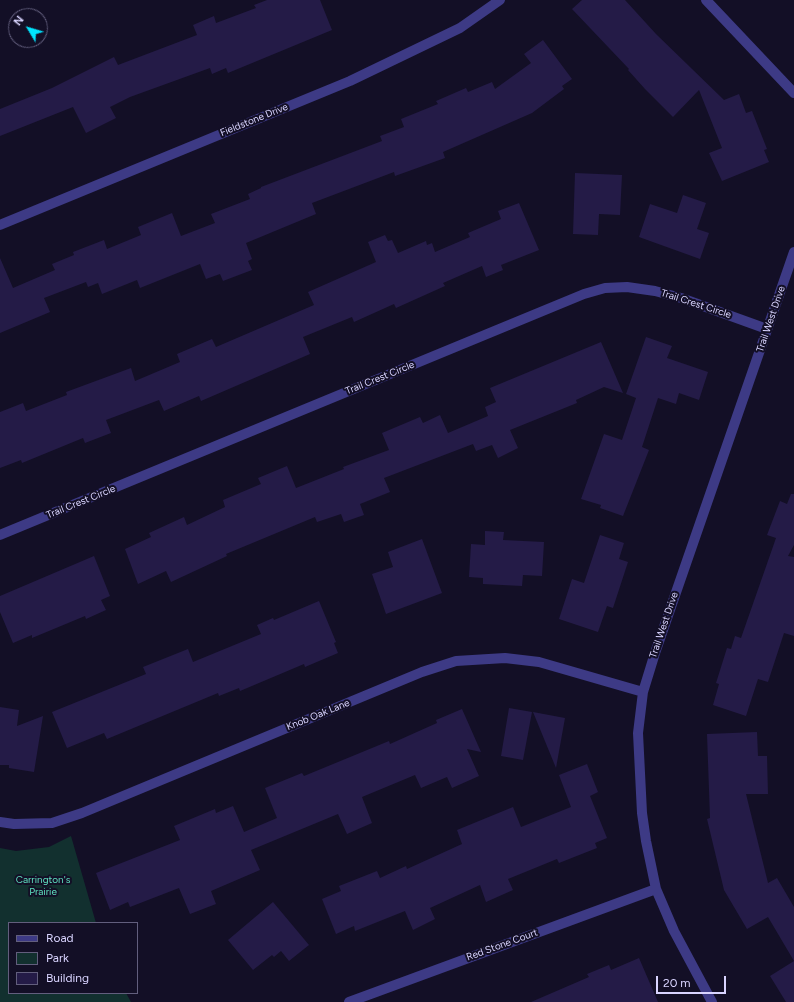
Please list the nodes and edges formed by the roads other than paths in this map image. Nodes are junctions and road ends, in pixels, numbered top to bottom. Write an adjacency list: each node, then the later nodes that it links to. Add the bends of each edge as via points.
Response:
1 (500, 0): 4 (street, Fieldstone Drive, via 460,28 350,81)
2 (706, 0): 3 (street)
3 (794, 93)
4 (0, 225)
5 (794, 252): 6 (street, Trail West Drive)
6 (767, 329): 7 (street, Trail Crest Circle, via 655,291 627,287 605,288 577,297); 8 (street, Trail West Drive, via 654,653)
7 (0, 536)
8 (643, 692): 9 (street, Knob Oak Lane, via 539,662 505,658 456,661 422,672 82,813 52,823); 10 (street, Trail West Drive, via 638,733 638,768 646,840)
9 (0, 822)
10 (656, 889): 11 (street, Red Stone Court); 12 (street, Trail West Drive, via 674,930)
11 (349, 1002)
12 (712, 1002)

